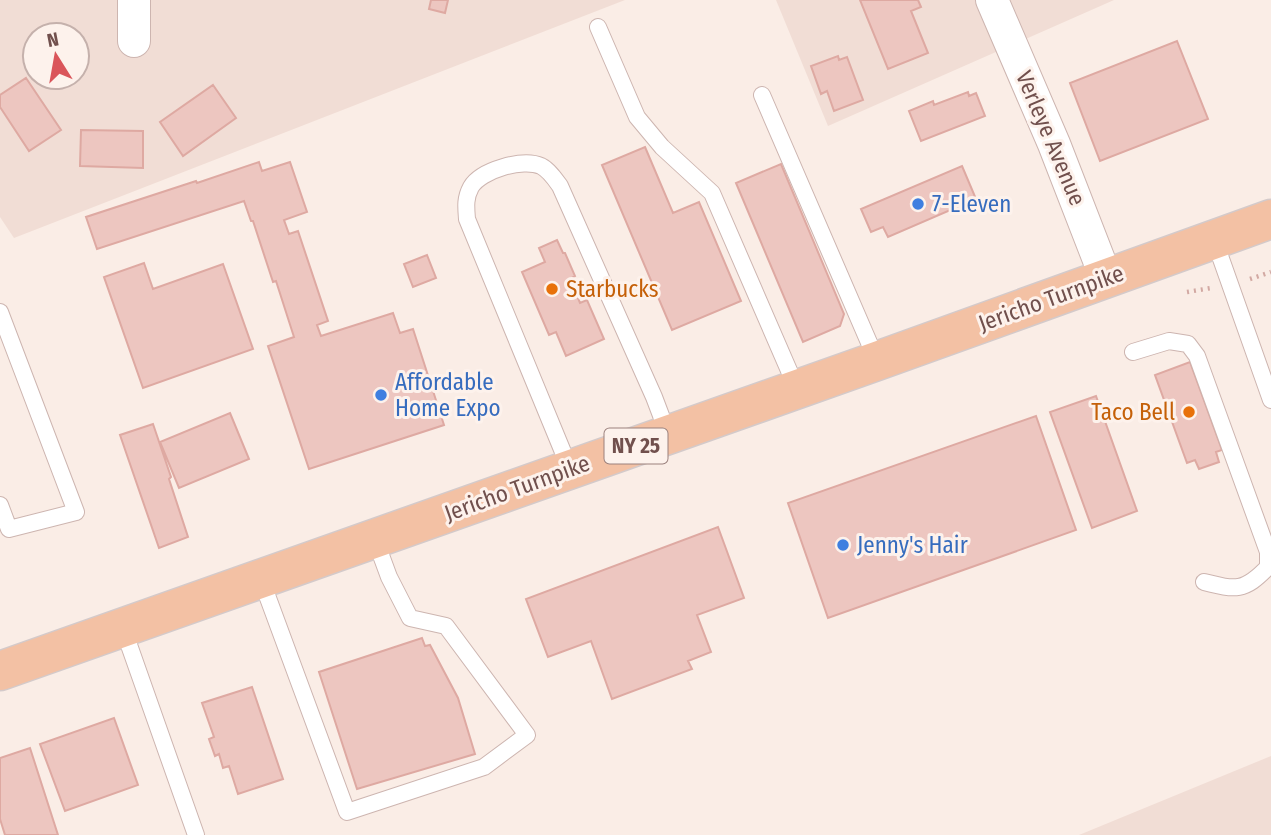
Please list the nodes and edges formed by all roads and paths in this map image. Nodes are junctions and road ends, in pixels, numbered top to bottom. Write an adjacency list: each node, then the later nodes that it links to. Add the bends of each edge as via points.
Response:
1 (134, 0): 4 (street)
2 (992, 0): 8 (street, Verleye Avenue)
3 (598, 27): 12 (lane, via 637,117 712,193)
4 (134, 41)
5 (762, 95): 11 (lane)
6 (1271, 219): 7 (main road, Jericho Turnpike / NY 25)
7 (1214, 239): 8 (main road, Jericho Turnpike / NY 25); 13 (lane)
8 (1106, 278): 11 (main road, Jericho Turnpike / NY 25)
9 (0, 313): 16 (lane, via 76,512 9,529)
10 (1133, 352): 19 (lane, via 1169,341 1188,344 1198,356 1268,552 1268,567 1253,583 1231,589)
11 (877, 361): 12 (main road, Jericho Turnpike / NY 25)
12 (797, 389): 14 (main road, Jericho Turnpike / NY 25)
13 (1271, 400)
14 (668, 434): 15 (main road, Jericho Turnpike / NY 25); 15 (lane, via 560,186 540,166 520,163 491,172 472,185 465,203 467,219)
15 (569, 470): 17 (main road, Jericho Turnpike / NY 25)
16 (0, 505)
17 (375, 539): 18 (main road, Jericho Turnpike / NY 25); 18 (lane, via 410,618 446,626 527,735 484,768 347,812)
18 (261, 579): 20 (main road, Jericho Turnpike / NY 25)
19 (1204, 582)
20 (123, 628): 21 (main road, Jericho Turnpike / NY 25); 22 (lane)
21 (0, 671)
22 (196, 835)

